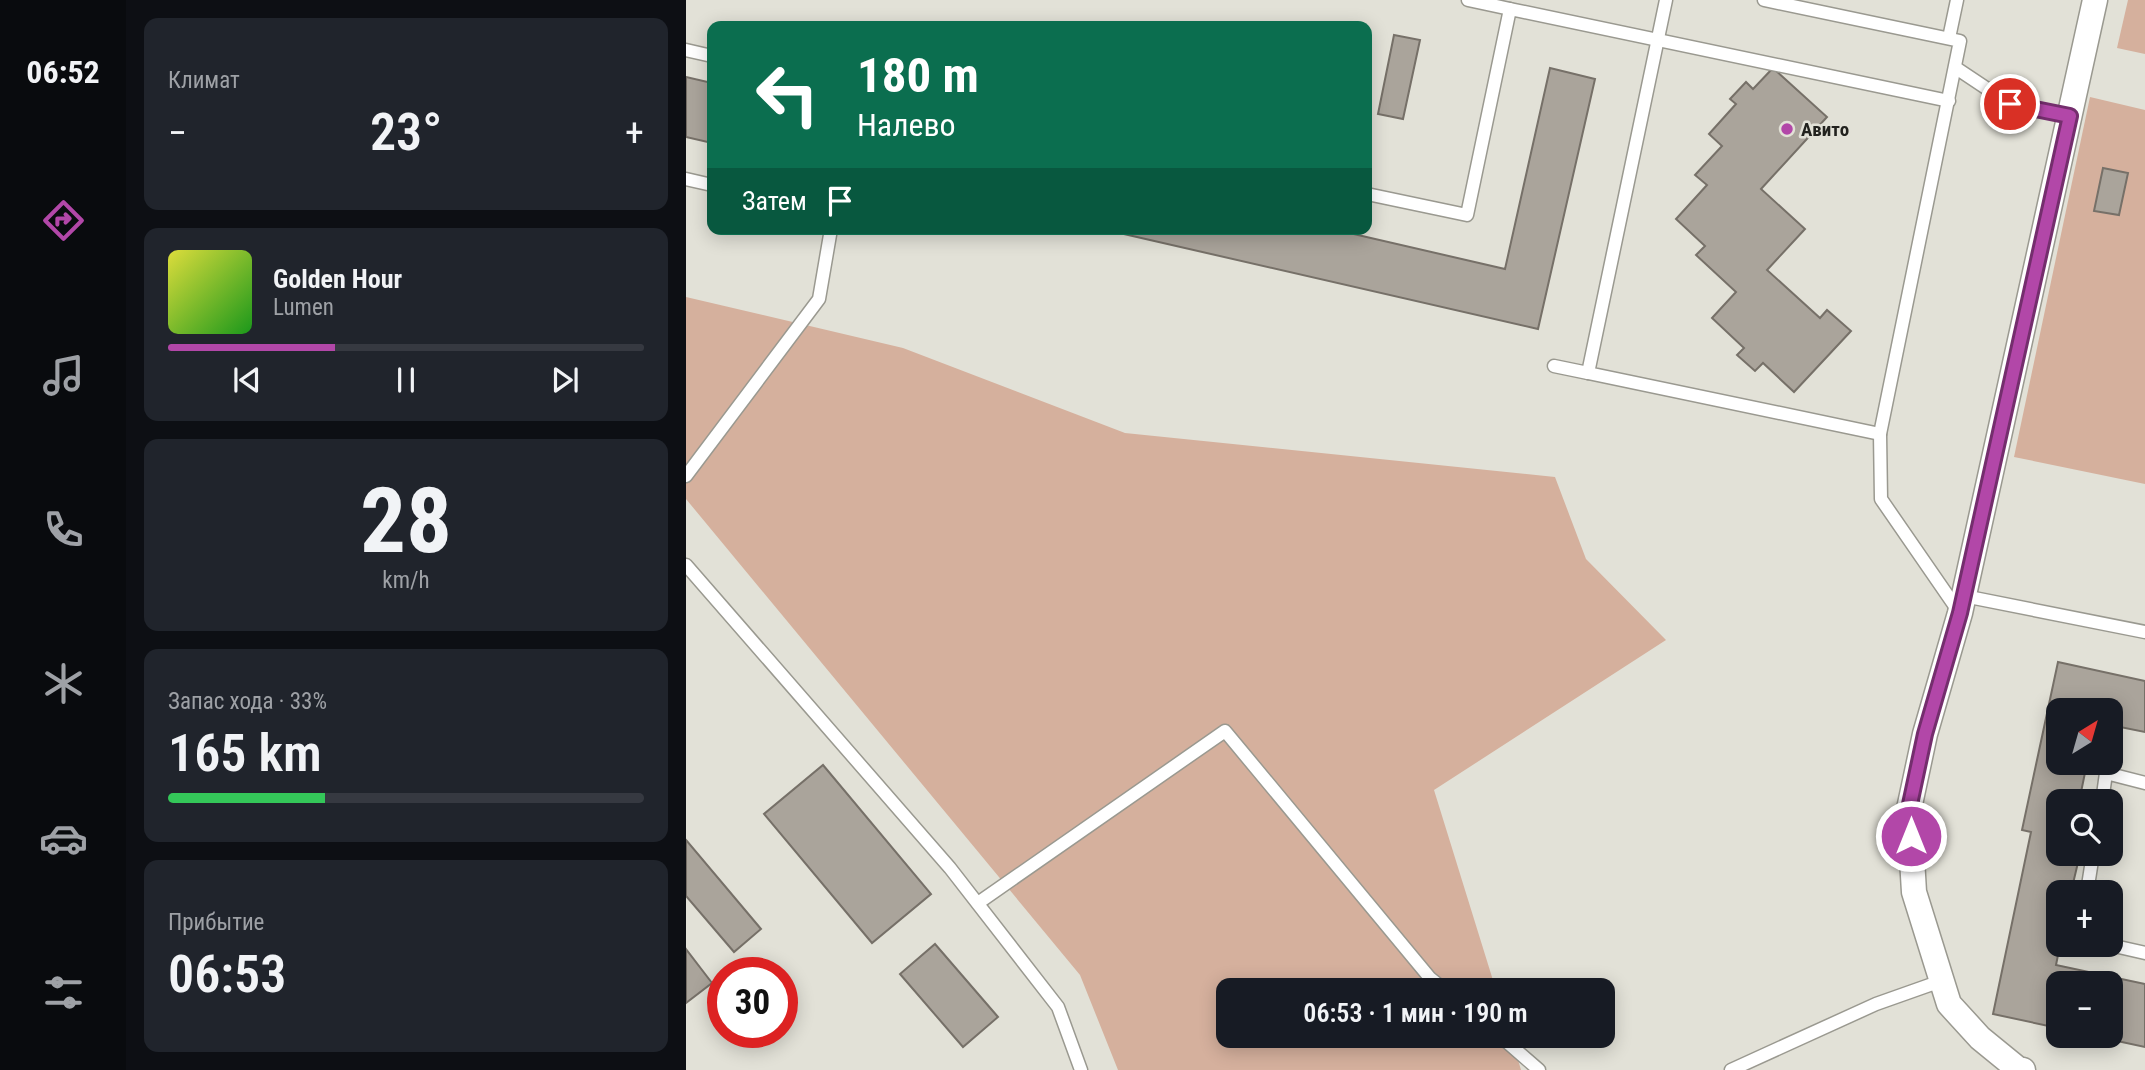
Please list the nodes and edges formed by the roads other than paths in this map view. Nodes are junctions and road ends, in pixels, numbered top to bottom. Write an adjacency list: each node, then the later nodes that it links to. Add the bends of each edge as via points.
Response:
1 (1468, 0): 6 (lane)
2 (1666, 0): 8 (lane)
3 (1764, 0): 7 (lane)
4 (1957, 0): 7 (lane)
5 (2095, 0): 13 (street)
6 (1510, 9): 8 (lane); 16 (lane, via 1467,215)
7 (1949, 38): 11 (lane, via 1961,41)
8 (1657, 40): 12 (lane); 19 (lane)
9 (686, 50): 10 (lane)
10 (707, 55)
11 (1956, 68): 12 (lane); 13 (lane, via 2010,104)
12 (1949, 101): 20 (lane)
13 (2070, 116): 23 (street)
14 (686, 179): 15 (lane)
15 (707, 184)
16 (1372, 195)
17 (830, 235): 21 (lane, via 819,299)
18 (1554, 366): 19 (lane)
19 (1588, 373): 20 (lane)
20 (1881, 434): 23 (lane, via 1881,499)
21 (686, 476)
22 (686, 565): 27 (lane)
23 (1962, 604): 24 (lane); 31 (street, via 1909,809 1914,892)
24 (2145, 632)
25 (2145, 783): 26 (lane, via 2106,773)
26 (2104, 789)
27 (978, 903): 30 (lane, via 1225,731); 33 (lane, via 1058,1007)
28 (2123, 948): 29 (lane)
29 (2145, 953)
30 (1430, 978)
31 (1941, 981): 35 (lane, via 1876,1004); 36 (street, via 1949,1004 1972,1030)
32 (1514, 1048): 34 (lane)
33 (1081, 1070)
34 (1539, 1070)
35 (1731, 1070)
36 (2023, 1070)

